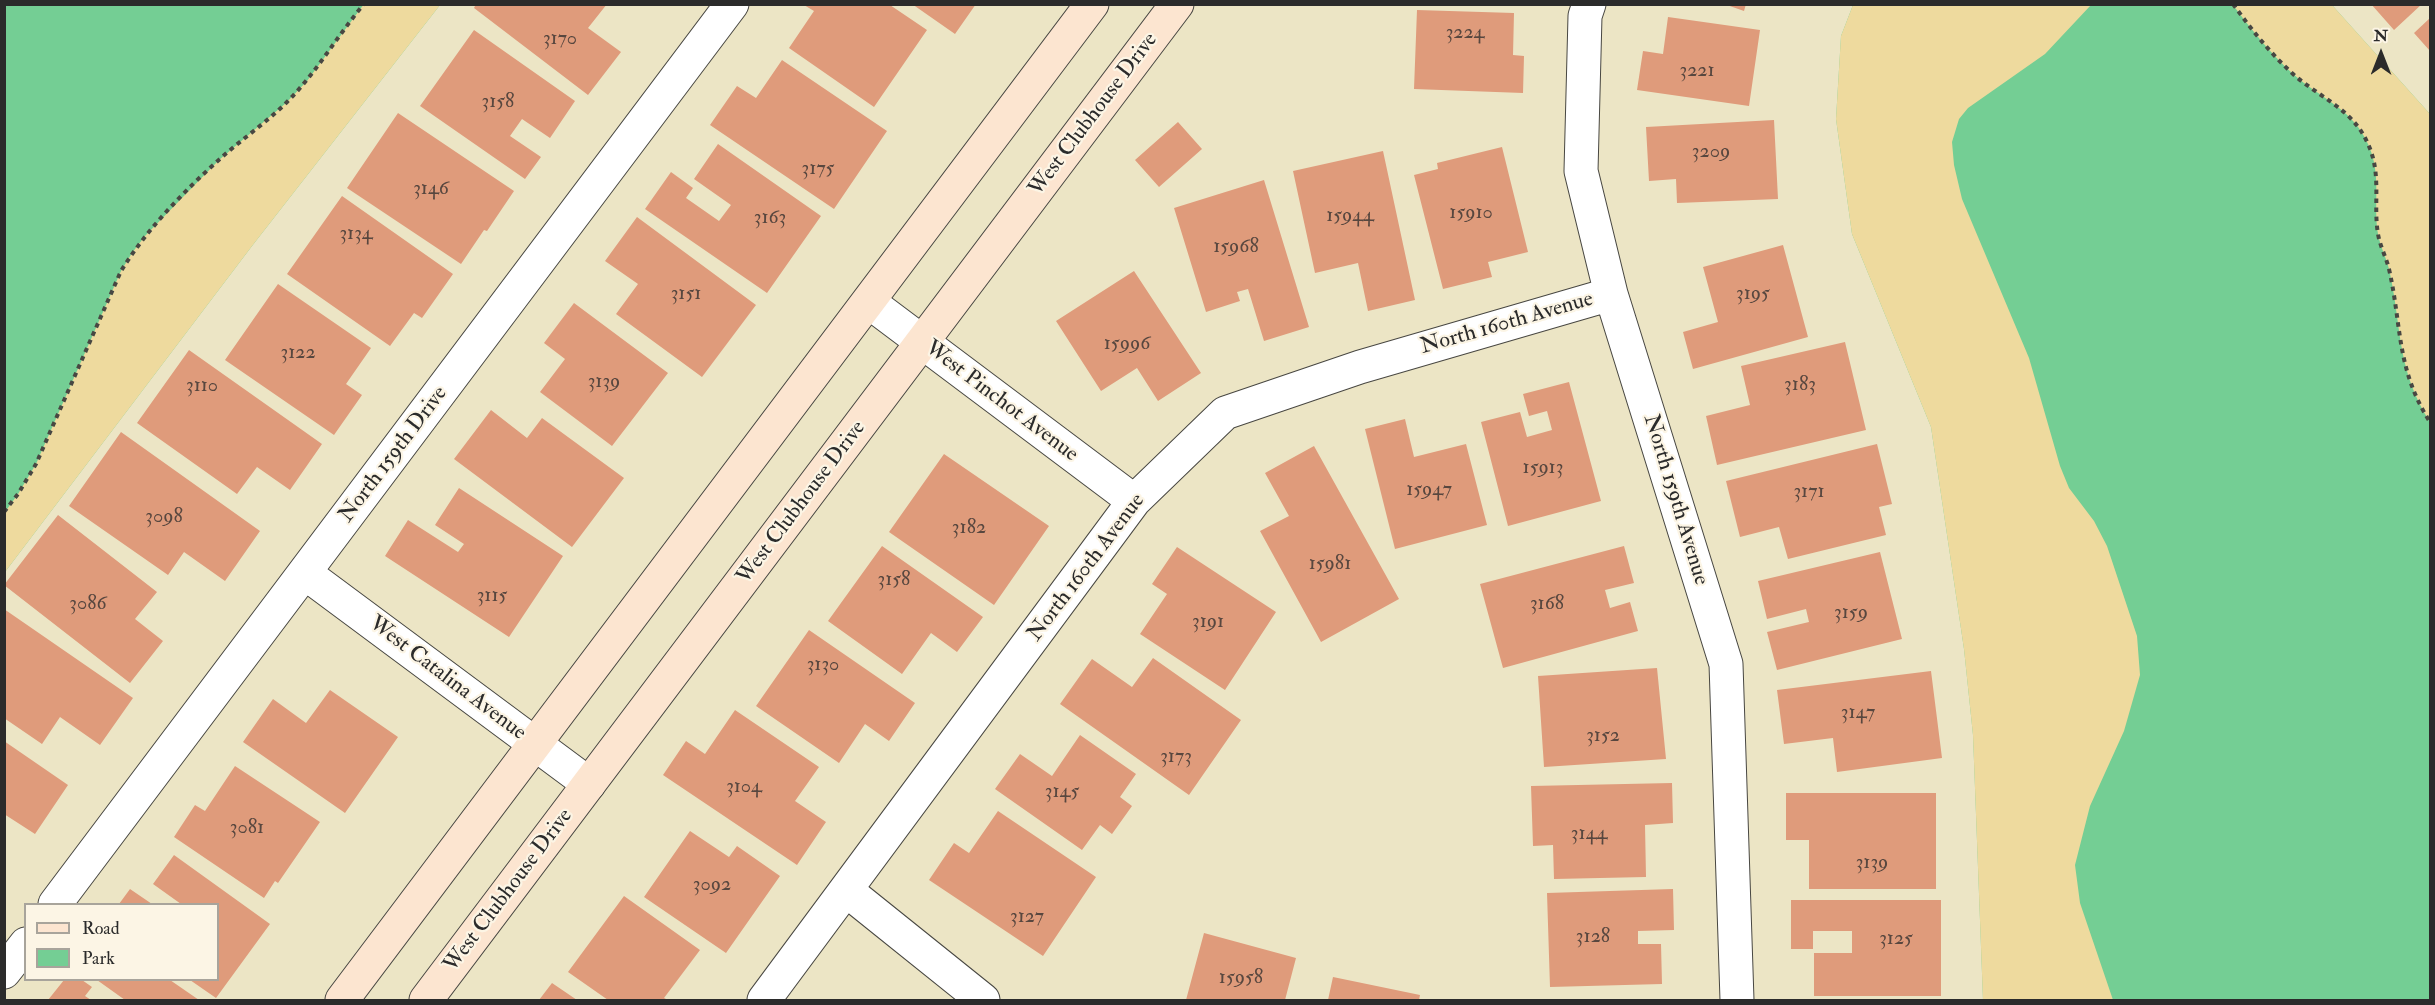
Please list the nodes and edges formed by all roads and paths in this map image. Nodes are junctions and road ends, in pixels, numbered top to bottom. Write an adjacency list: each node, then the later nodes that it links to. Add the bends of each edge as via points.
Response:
1 (364, 4): 12 (path, via 307,81 219,160 132,253 117,278 36,464)
2 (732, 4): 13 (street, North 159th Drive)
3 (1092, 4): 8 (street)
4 (1177, 4): 9 (street, West Clubhouse Drive)
5 (1589, 4): 7 (street, North 159th Avenue, via 1585,15 1581,171)
6 (2234, 4): 10 (path, via 2254,33 2294,75 2348,113 2369,145 2377,178 2378,233 2389,270 2400,346 2413,389)
7 (1611, 294): 11 (street, North 160th Avenue, via 1360,367 1225,413); 24 (street, North 159th Avenue, via 1726,664)
8 (869, 302): 9 (street, West Pinchot Avenue); 14 (street)
9 (923, 343): 11 (street, West Pinchot Avenue); 15 (street, West Clubhouse Drive)
10 (2430, 422)
11 (1134, 501): 16 (street, North 160th Avenue)
12 (4, 512)
13 (305, 573): 14 (street, West Catalina Avenue); 17 (street, North 159th Drive)
14 (535, 744): 15 (street, West Catalina Avenue); 20 (street)
15 (590, 783): 21 (street, West Clubhouse Drive)
16 (846, 890): 22 (street, North 160th Avenue); 23 (street)
17 (56, 903)
18 (24, 947): 19 (street)
19 (4, 972)
20 (342, 1000)
21 (426, 1000)
22 (764, 1000)
23 (982, 1000)
24 (1737, 1000)

